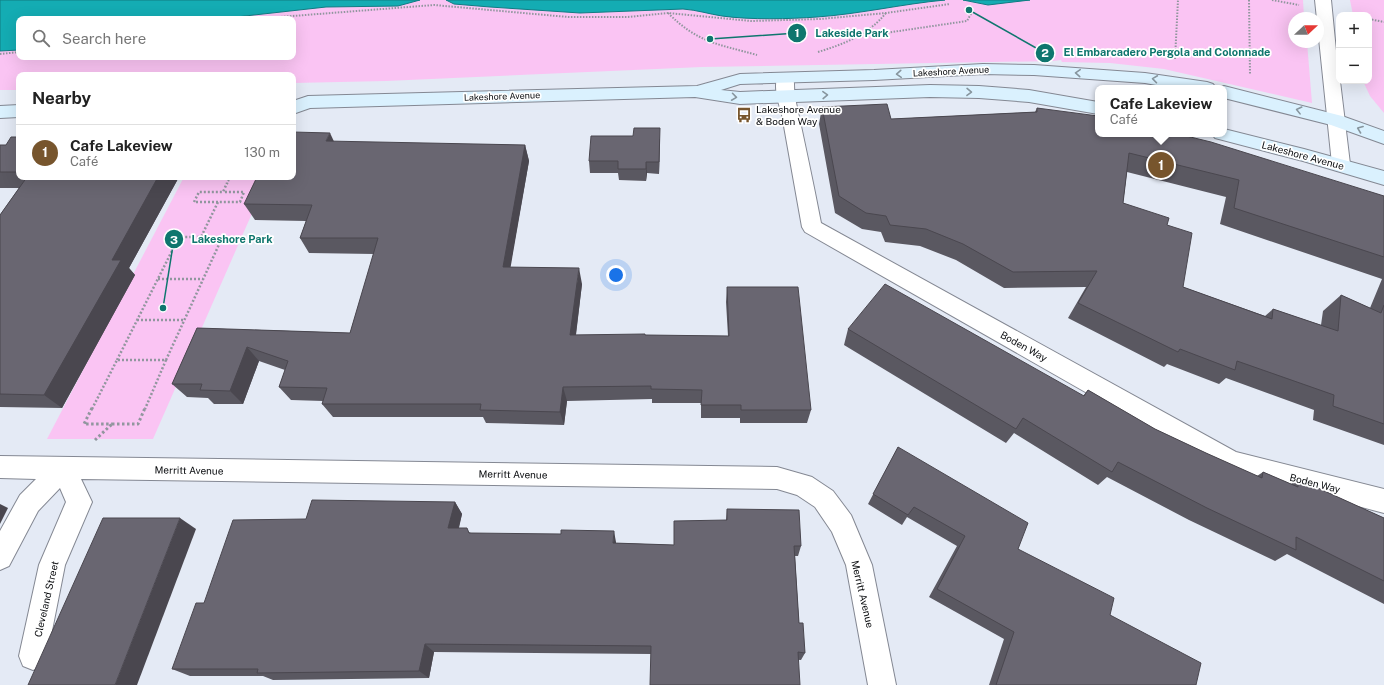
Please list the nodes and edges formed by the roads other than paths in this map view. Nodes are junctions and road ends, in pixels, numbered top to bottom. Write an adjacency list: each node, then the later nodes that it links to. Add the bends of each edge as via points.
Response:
1 (1323, 0): 11 (street)
2 (785, 78): 3 (main road, Lakeshore Avenue, one-way to 2, via 1145,78 983,69); 4 (main road, Lakeshore Avenue, via 740,79); 6 (street, Boden Way)
3 (1190, 85)
4 (696, 91): 6 (main road, Lakeshore Avenue, one-way to 6, via 740,98); 7 (main road, Lakeshore Avenue)
5 (1227, 93): 11 (main road, one-way to 5)
6 (786, 97): 8 (main road, Lakeshore Avenue, one-way to 8, via 980,92 1029,96); 18 (street, Boden Way, via 812,227 1231,462)
7 (298, 102)
8 (1095, 107)
9 (16, 111): 10 (main road)
10 (0, 112)
11 (1336, 120): 13 (main road, one-way to 11); 14 (street)
12 (1227, 136): 14 (main road, Lakeshore Avenue)
13 (1384, 138)
14 (1341, 164): 15 (main road, Lakeshore Avenue)
15 (1384, 178)
16 (0, 466): 17 (street, Merritt Avenue)
17 (63, 468): 19 (street, via 29,503); 20 (street, Cleveland Street, via 79,502 52,565); 21 (street, Merritt Avenue, via 777,478 803,485 824,499 842,524 859,565)
18 (1384, 501)
19 (0, 557)
20 (33, 656)
21 (882, 685)

